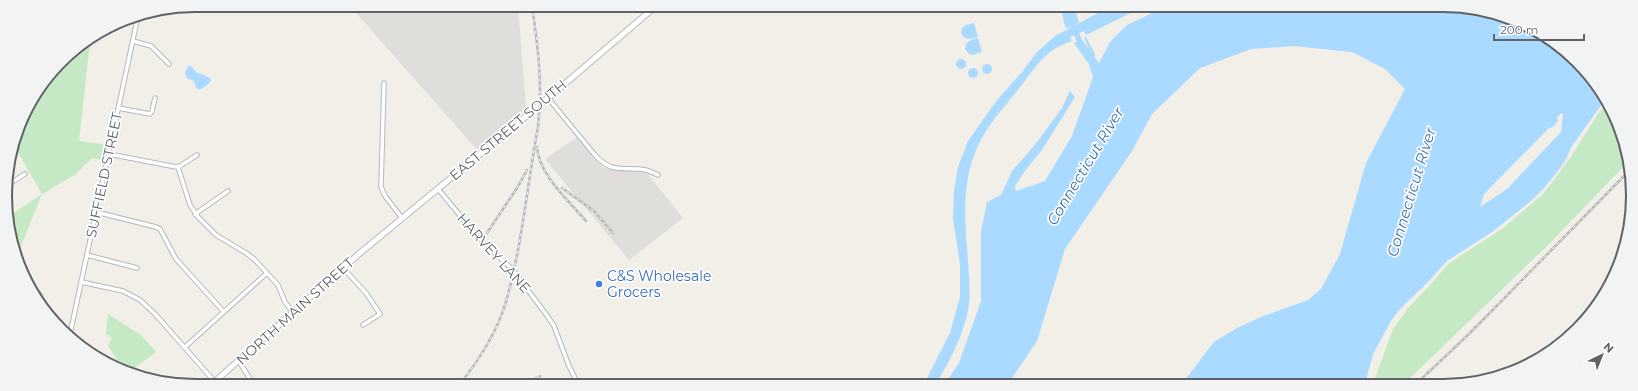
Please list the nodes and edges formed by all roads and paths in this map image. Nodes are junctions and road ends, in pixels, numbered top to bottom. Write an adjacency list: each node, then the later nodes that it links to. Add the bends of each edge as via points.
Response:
1 (649, 12): 7 (main road, EAST STREET SOUTH)
2 (137, 22): 3 (street, SUFFIELD STREET)
3 (133, 41): 4 (street, via 151,46); 8 (street, SUFFIELD STREET)
4 (169, 64)
5 (384, 83): 19 (street, via 381,187)
6 (155, 98): 8 (street, via 149,114)
7 (548, 98): 13 (street, via 601,161 618,169 640,169); 15 (main road, EAST STREET SOUTH)
8 (118, 108): 9 (street, SUFFIELD STREET)
9 (109, 154): 11 (street); 17 (street, SUFFIELD STREET)
10 (197, 155): 11 (street)
11 (178, 167): 18 (street)
12 (25, 174): 14 (street)
13 (658, 175)
14 (12, 182)
15 (438, 189): 19 (main road, EAST STREET SOUTH); 35 (street, HARVEY LANE, via 476,234 512,268 548,317)
16 (228, 191): 18 (street)
17 (96, 212): 21 (street, SUFFIELD STREET); 26 (street, via 160,229 176,259)
18 (195, 214): 24 (street, via 214,234 249,254)
19 (402, 218): 20 (main road, EAST STREET SOUTH)
20 (360, 253): 23 (main road, NORTH MAIN STREET)
21 (87, 255): 22 (street); 25 (street, SUFFIELD STREET)
22 (138, 268)
23 (344, 268): 27 (main road, NORTH MAIN STREET); 28 (street, via 380,314)
24 (266, 273): 26 (street); 27 (street, via 278,285 284,302)
25 (81, 282): 29 (street, SUFFIELD STREET); 30 (street, via 123,291 134,296 146,305)
26 (223, 311): 30 (street)
27 (293, 313): 31 (main road, NORTH MAIN STREET)
28 (363, 325)
29 (71, 329)
30 (184, 347): 32 (street)
31 (239, 361): 33 (main road, NORTH MAIN STREET); 34 (street)
32 (211, 379)
33 (219, 379)
34 (250, 379)
35 (576, 379)

